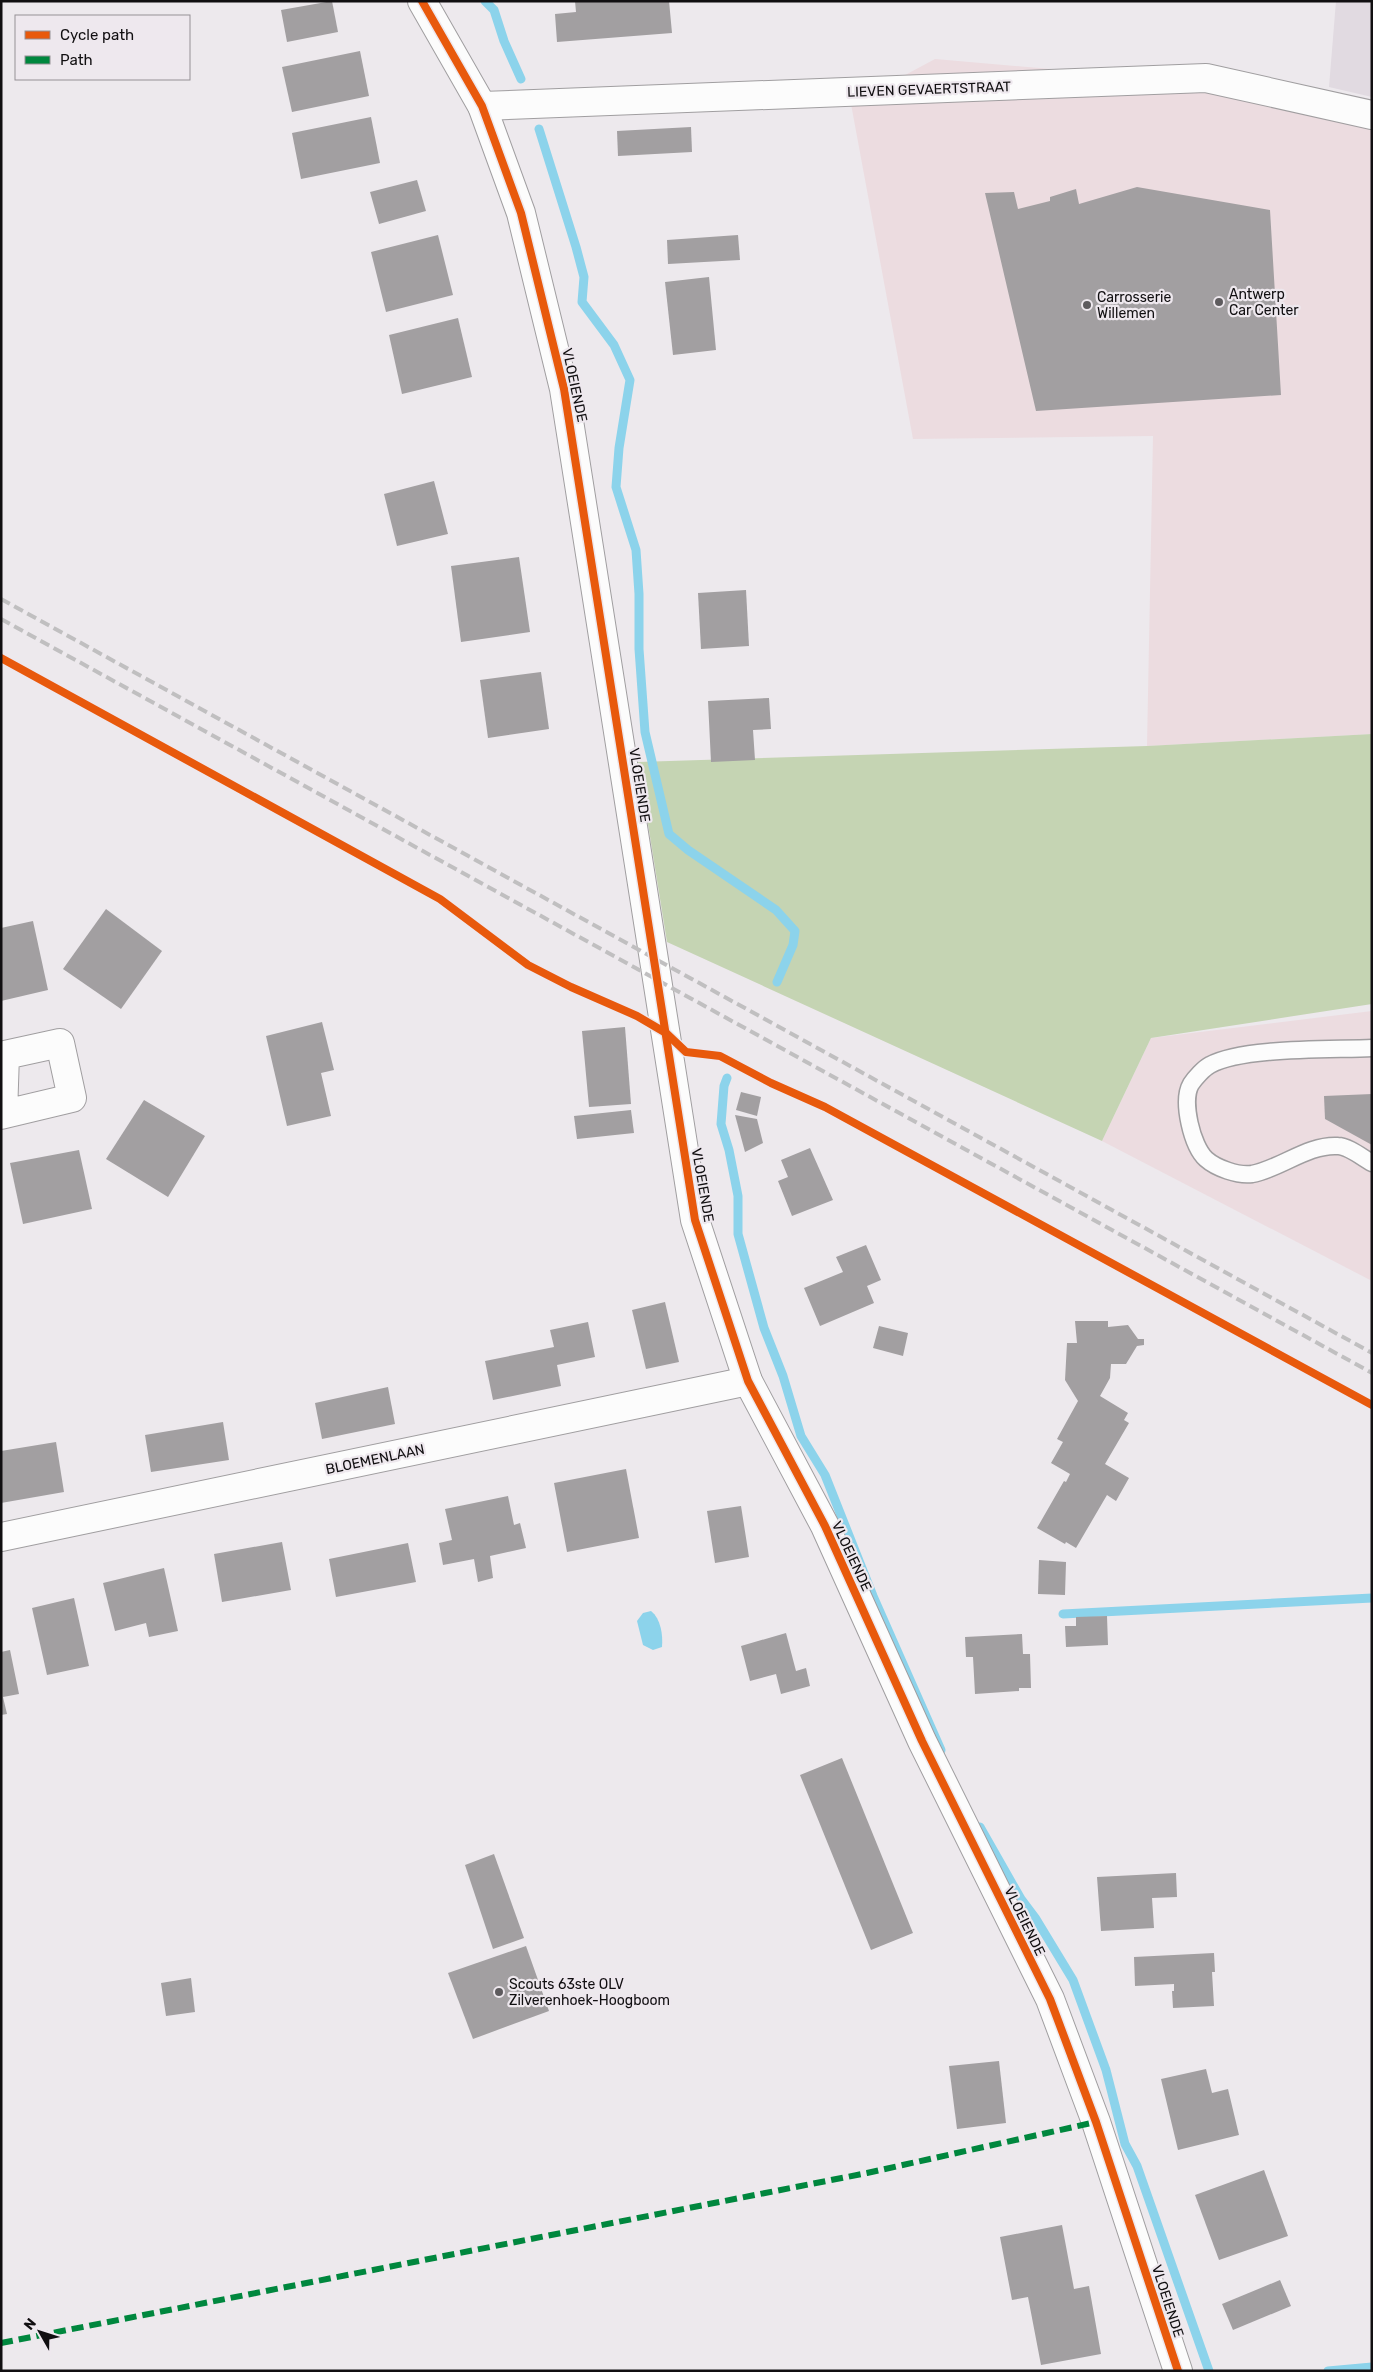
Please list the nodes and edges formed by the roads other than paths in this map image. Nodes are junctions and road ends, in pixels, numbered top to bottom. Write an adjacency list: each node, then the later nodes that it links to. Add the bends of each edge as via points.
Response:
1 (422, 1): 2 (street, VLOEIENDE)
2 (482, 106): 3 (street, LIEVEN GEVAERTSTRAAT, via 1206,78); 6 (street, VLOEIENDE, via 521,213 564,389 694,1220)
3 (1372, 115)
4 (1372, 1048): 5 (lane, via 1229,1058 1208,1066 1190,1085 1187,1112 1193,1136 1205,1158 1220,1169 1251,1174 1313,1150 1340,1146)
5 (1372, 1163)
6 (748, 1382): 7 (street, BLOEMENLAAN); 8 (street, VLOEIENDE, via 825,1526 922,1741 1050,1999 1096,2122)
7 (1, 1537)
8 (1178, 2371)

